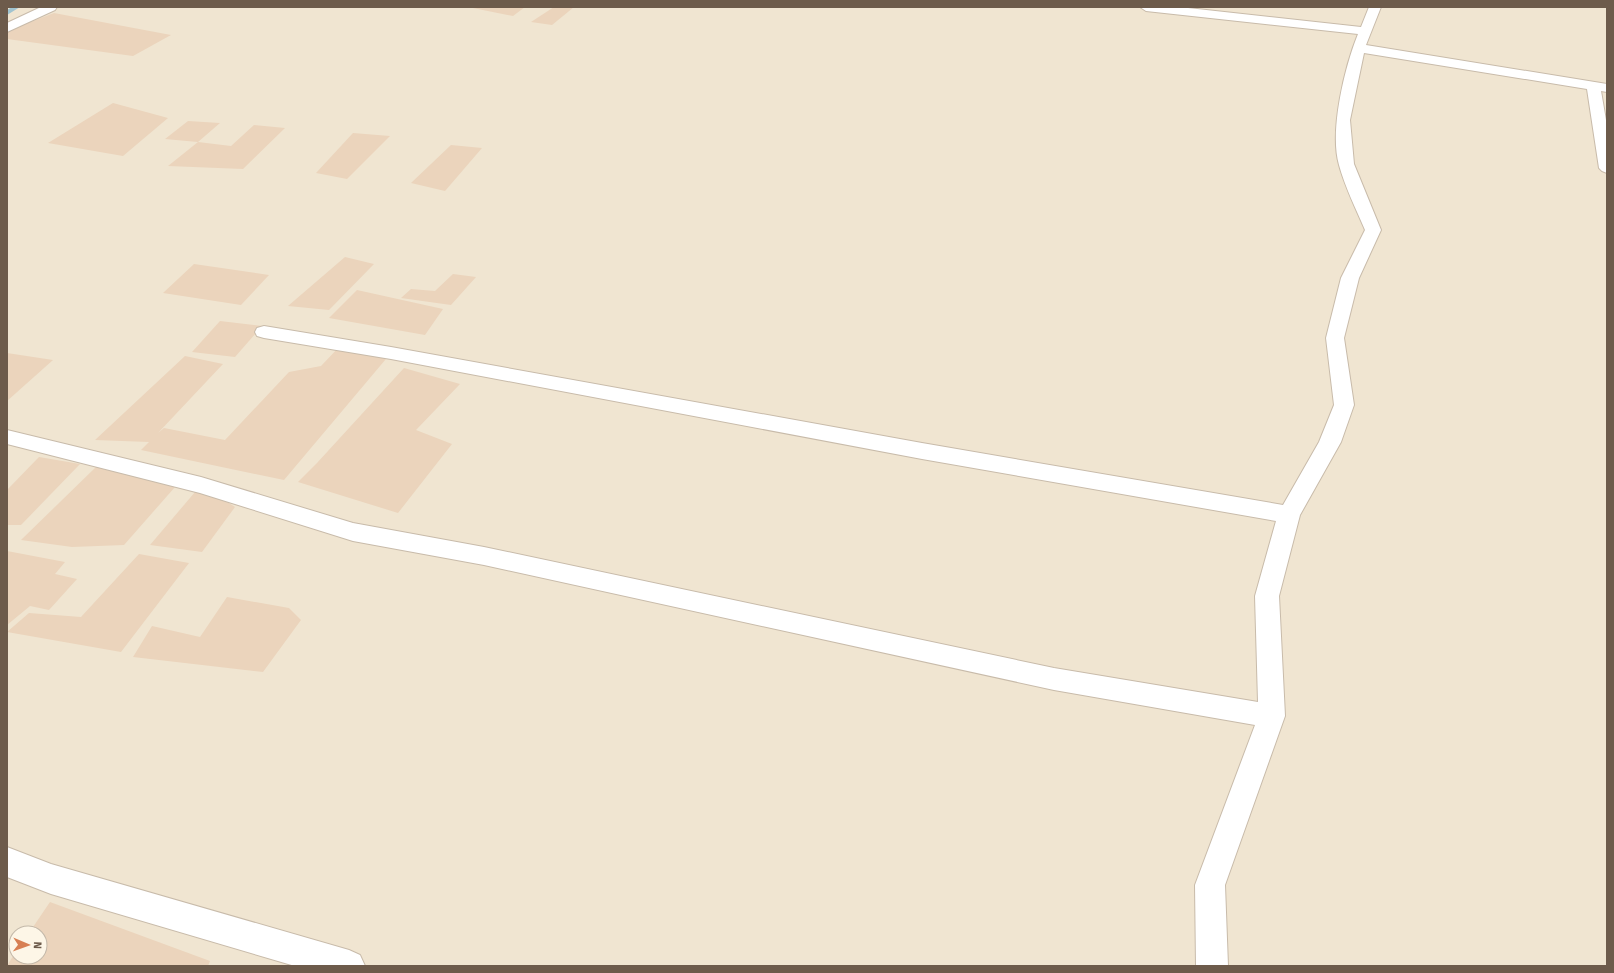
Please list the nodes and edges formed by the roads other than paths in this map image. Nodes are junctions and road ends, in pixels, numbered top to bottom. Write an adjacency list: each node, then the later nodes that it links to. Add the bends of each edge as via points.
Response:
1 (51, 7): 4 (street)
2 (1146, 7): 5 (street)
3 (1376, 7): 5 (street)
4 (7, 28)
5 (1363, 39): 6 (street); 11 (street, via 1344,120 1346,164 1373,230 1350,278 1335,338 1344,405 1330,442)
6 (1593, 86): 7 (street); 8 (street)
7 (1607, 88)
8 (1607, 168)
9 (264, 332): 11 (street)
10 (7, 437): 12 (street, via 201,485 353,532 484,556 1054,679)
11 (1289, 515): 12 (street, via 1267,596)
12 (1272, 716): 15 (street, via 1210,885)
13 (7, 862): 14 (street, via 51,878)
14 (349, 966)
15 (1212, 966)

